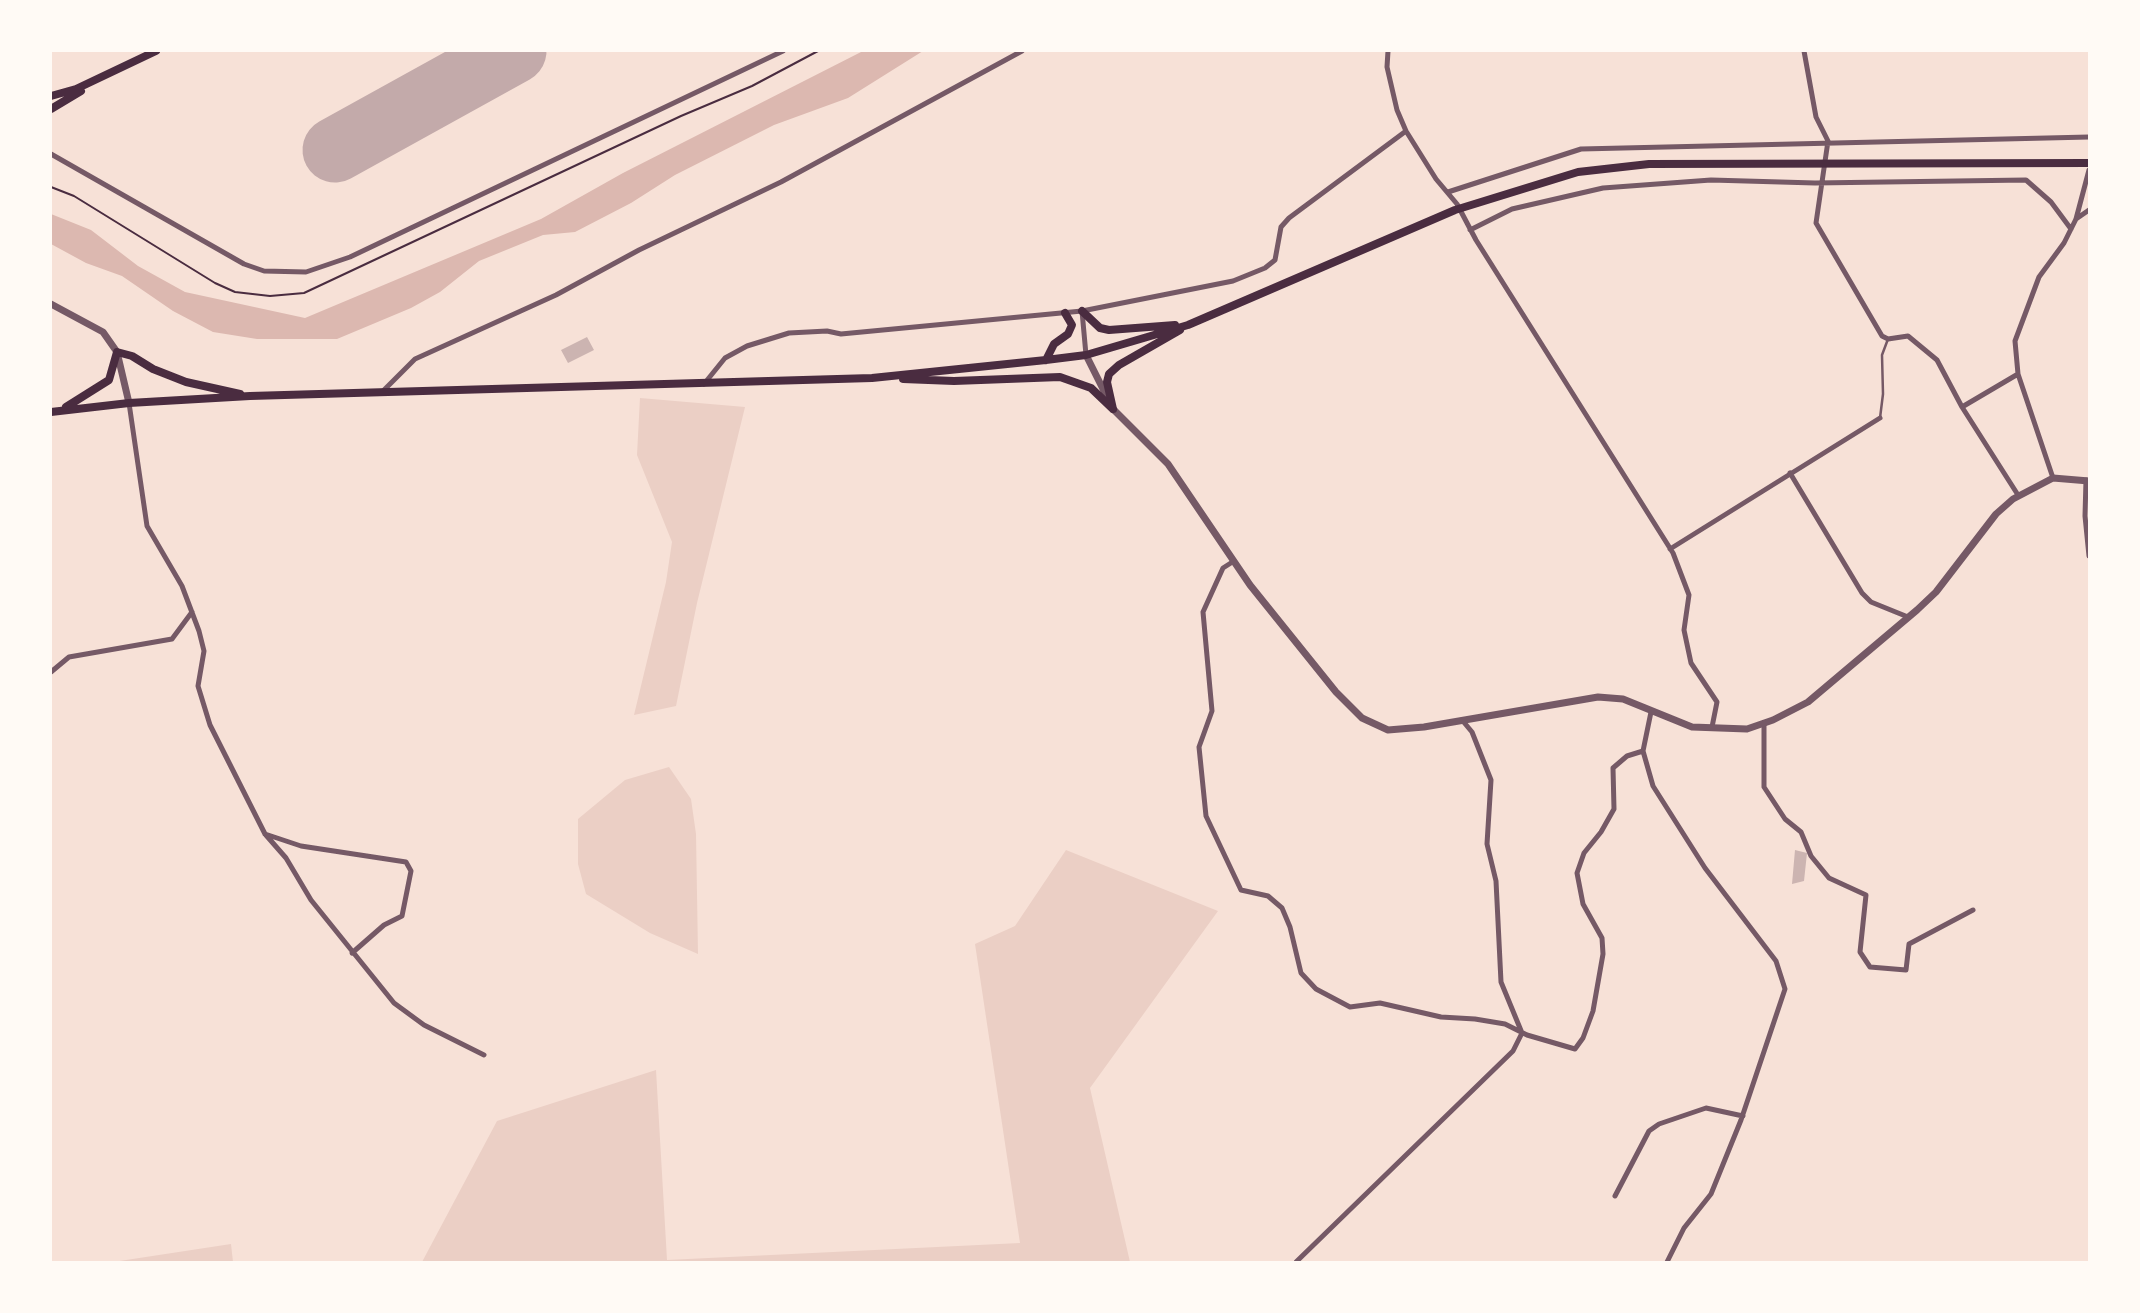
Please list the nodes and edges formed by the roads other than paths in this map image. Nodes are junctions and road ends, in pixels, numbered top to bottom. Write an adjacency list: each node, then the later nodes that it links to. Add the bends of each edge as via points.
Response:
1 (156, 51): 6 (main road)
2 (783, 51): 12 (street, via 350,257 306,272 264,271 244,264)
3 (1022, 51): 33 (street, via 781,182 556,295 415,359)
4 (1388, 51): 9 (street, via 1390,78)
5 (1804, 51): 11 (street, via 1816,117)
6 (101, 78): 7 (main road); 8 (main road)
7 (51, 96)
8 (51, 109)
9 (1406, 131): 17 (street); 23 (street, via 1289,218 1281,227 1275,260 1265,268 1233,281)
10 (2089, 136): 11 (street)
11 (1828, 141): 13 (street); 17 (street, via 1581,149)
12 (51, 154)
13 (1825, 163): 14 (main road); 16 (street); 25 (main road, via 1649,164 1578,172 1428,222)
14 (2089, 163)
15 (2089, 170): 19 (street)
16 (1824, 183): 20 (street, via 2026,180 2051,202); 21 (street, via 1711,180 1603,188 1512,209); 26 (street, via 1816,223)
17 (1448, 192): 21 (street)
18 (2089, 210): 19 (street)
19 (2076, 219): 20 (street)
20 (2071, 229): 30 (street, via 2039,277 2015,341)
21 (1471, 230): 45 (street)
22 (51, 304): 27 (street, via 103,332)
23 (1082, 311): 24 (street); 25 (main road, via 1108,330); 28 (street)
24 (1065, 313): 29 (main road, via 1072,325); 32 (street, via 841,334 789,333 724,358)
25 (1188, 325): 28 (main road); 37 (main road, via 1109,373)
26 (1888, 340): 36 (street, via 1908,336 1937,360); 40 (lane, via 1881,355)
27 (117, 352): 34 (main road, via 186,382); 35 (street); 38 (main road, via 108,380)
28 (1086, 355): 29 (main road); 37 (street)
29 (1046, 360): 31 (main road)
30 (2018, 374): 36 (street); 42 (street)
31 (872, 378): 32 (main road); 37 (main road, via 1060,377 1091,388)
32 (704, 384): 33 (main road)
33 (383, 393): 34 (main road)
34 (250, 396): 35 (main road)
35 (129, 403): 38 (main road); 48 (street, via 147,526)
36 (1962, 407): 44 (street)
37 (1114, 409): 47 (street, via 1168,464)
38 (63, 410): 39 (main road)
39 (51, 412)
40 (1880, 418): 41 (street)
41 (1790, 473): 45 (street); 49 (street, via 1862,593 1871,602)
42 (2053, 478): 43 (street); 44 (street)
43 (2088, 481): 46 (street)
44 (2018, 495): 49 (street, via 1996,514 1936,592)
45 (1670, 549): 54 (street, via 1689,595 1684,630 1691,663 1717,702)
46 (2089, 556)
47 (1234, 561): 52 (street, via 1336,692 1362,718 1388,730); 59 (street, via 1223,568 1203,612 1212,711 1199,747 1206,816 1241,890 1268,896 1282,908 1301,973 1316,989 1350,1007 1380,1003 1441,1017 1505,1024)
48 (192, 612): 50 (street, via 172,639 69,657); 56 (street, via 204,651 198,686 210,725)
49 (1908, 617): 53 (street, via 1808,702)
50 (51, 672)
51 (1651, 712): 52 (street, via 1623,699 1598,697); 54 (street, via 1692,727); 55 (street)
52 (1462, 720): 59 (street, via 1472,732 1491,780 1487,844 1496,881 1501,982)
53 (1764, 723): 54 (street, via 1747,729); 57 (street, via 1764,787 1785,819 1801,832 1811,856 1829,878 1866,895 1860,953 1870,967 1906,970 1909,943)
54 (1712, 727)
55 (1643, 751): 59 (street, via 1627,755 1613,768 1614,809 1584,853 1577,873 1583,904 1602,937 1603,954 1583,1038 1575,1049); 61 (street, via 1653,786 1705,868 1776,961 1785,989)
56 (265, 834): 58 (street); 58 (street, via 314,848 406,862 411,871 402,916)
57 (1973, 910)
58 (352, 953): 60 (street, via 410,1016)
59 (1522, 1033): 63 (street, via 1513,1051)
60 (484, 1055)
61 (1743, 1116): 62 (street, via 1706,1108 1649,1131); 64 (street, via 1711,1194 1684,1228)
62 (1615, 1196)
63 (1296, 1262)
64 (1667, 1262)

